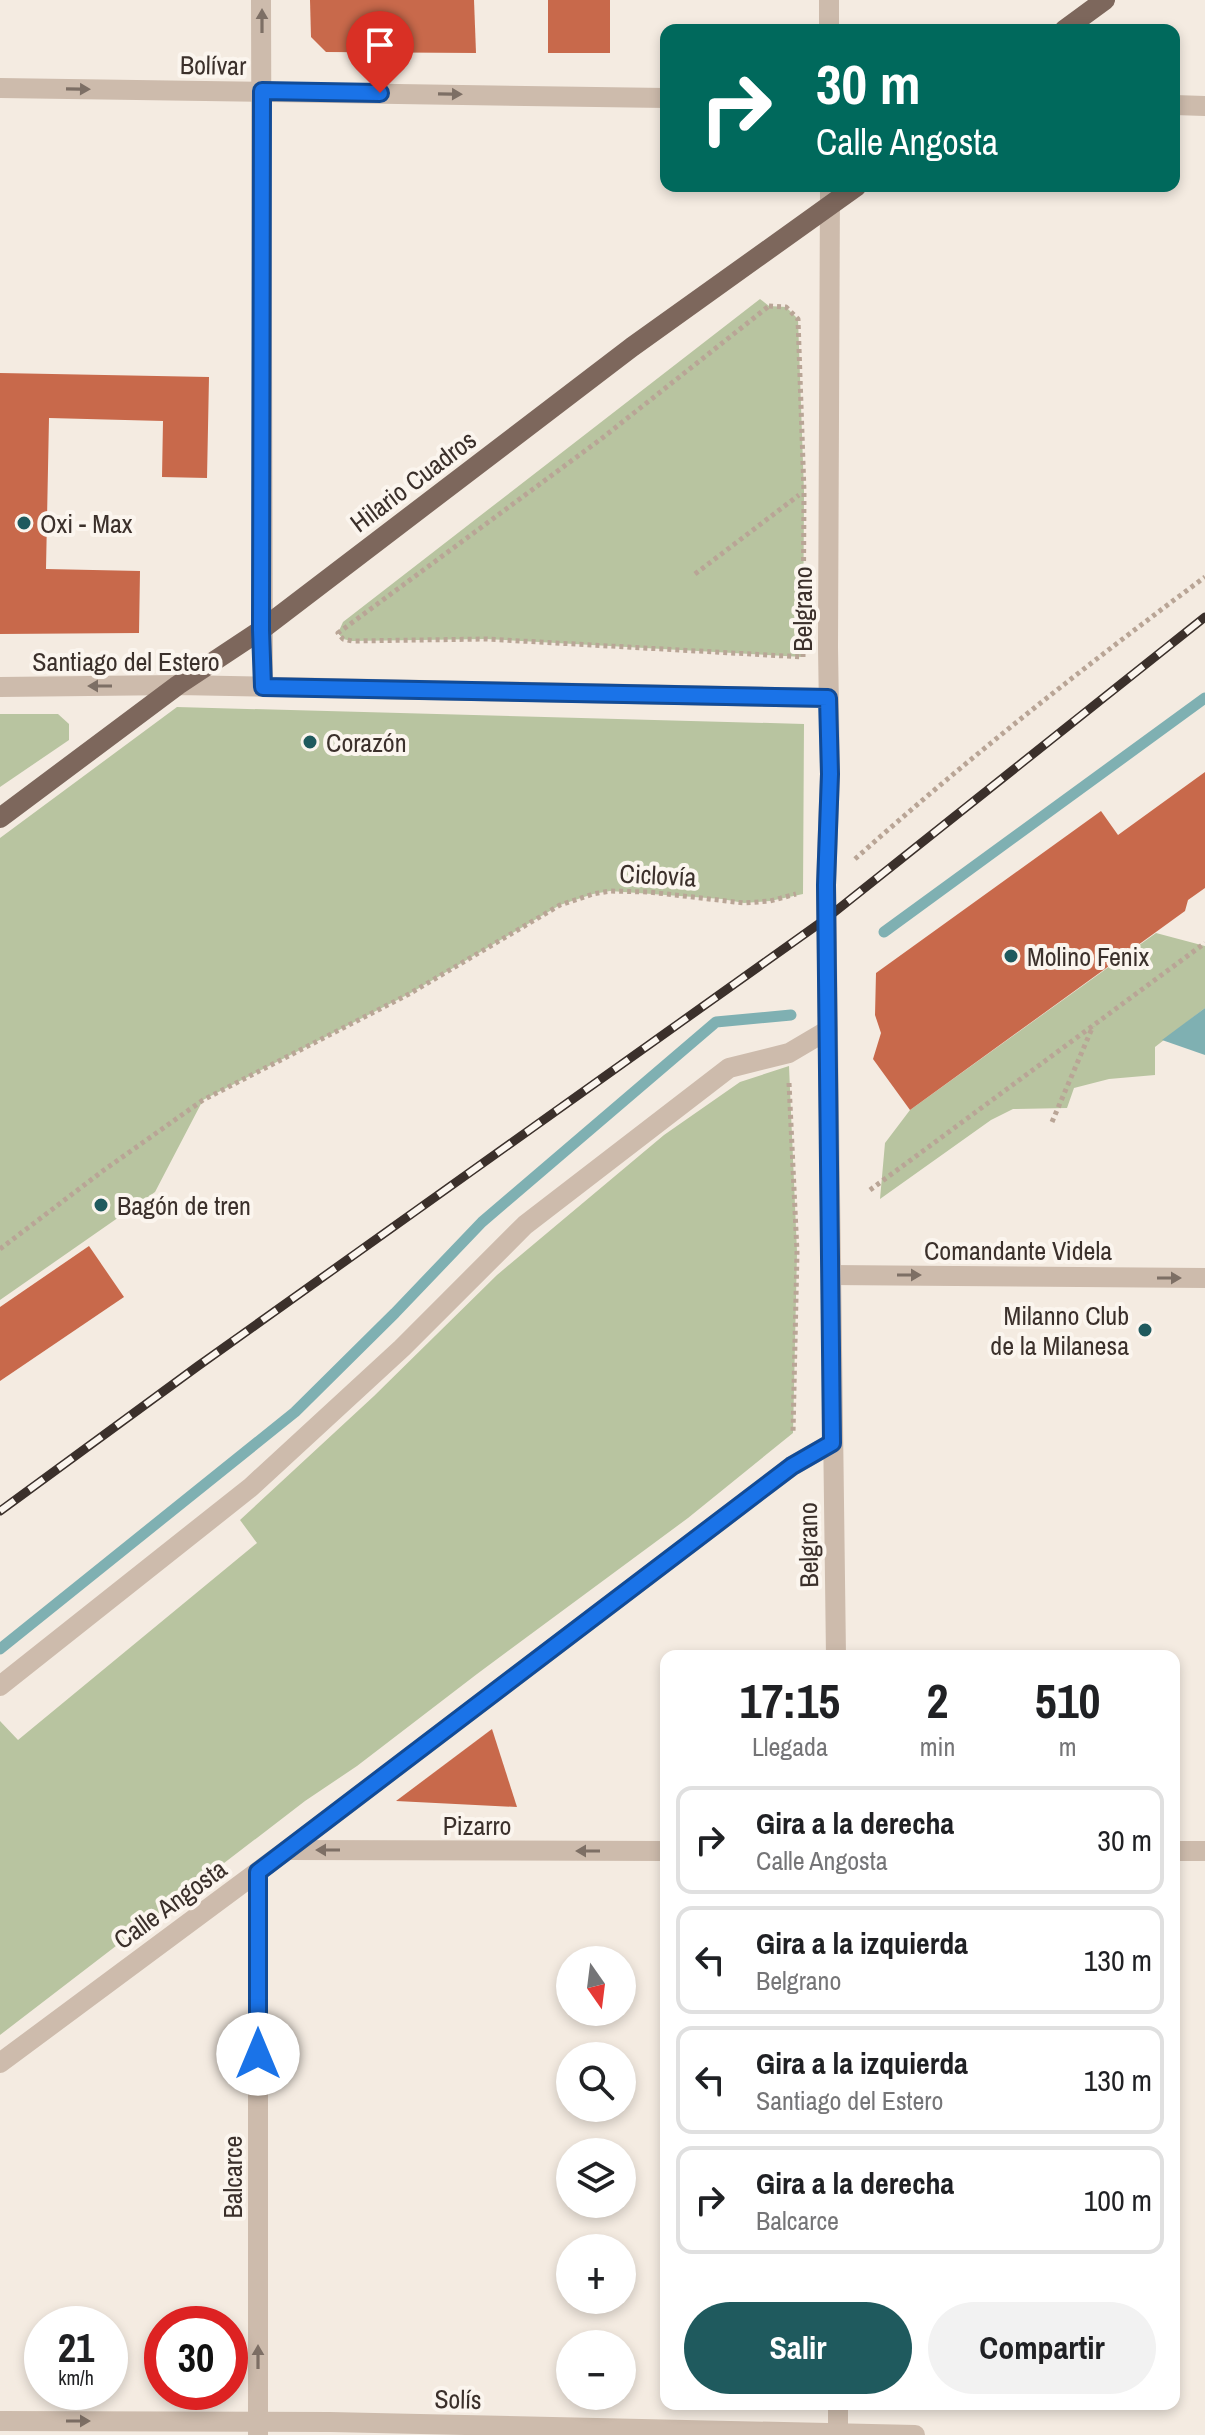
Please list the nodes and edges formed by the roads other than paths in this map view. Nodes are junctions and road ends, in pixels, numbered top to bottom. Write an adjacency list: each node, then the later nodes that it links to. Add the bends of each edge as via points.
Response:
1 (261, 0): 7 (street, one-way to 1)
2 (829, 0): 4 (street)
3 (1105, 0): 5 (main road)
4 (829, 24)
5 (1072, 24)
6 (0, 88): 7 (street, Bolívar, one-way to 7)
7 (262, 91): 8 (street, Bolívar, one-way to 8); 12 (street)
8 (660, 98)
9 (1180, 105): 10 (street)
10 (1205, 106)
11 (830, 196): 12 (main road, Hilario Cuadros); 16 (street, Belgrano)
12 (261, 630): 13 (main road, Hilario Cuadros); 15 (street)
13 (178, 685): 14 (street, Santiago del Estero, one-way to 14); 15 (street, Santiago del Estero); 17 (main road, Hilario Cuadros)
14 (0, 687)
15 (263, 687): 16 (street, Santiago del Estero)
16 (828, 698): 18 (street, Belgrano)
17 (0, 818)
18 (828, 1030): 19 (street, Belgrano); 23 (street, via 789,1053 729,1068 525,1225 251,1487)
19 (831, 1275): 20 (street, Comandante Videla, one-way to 20); 21 (street, Belgrano)
20 (1205, 1278)
21 (832, 1443): 22 (street, Belgrano); 24 (street, Calle Angosta, via 792,1466)
22 (836, 1650)
23 (0, 1686)
24 (287, 1850): 25 (street, Pizarro, one-way to 24); 28 (street, Calle Angosta)
25 (660, 1851)
26 (1180, 1851): 27 (street)
27 (1205, 1851)
28 (258, 1872): 29 (street, Calle Angosta); 32 (street, Balcarce, one-way to 28)
29 (0, 2063)
30 (838, 2410): 33 (street)
31 (0, 2421): 32 (street, Solís, one-way to 32)
32 (258, 2428): 33 (street, Solís)
33 (838, 2434): 34 (street, Solís)
34 (915, 2435)

